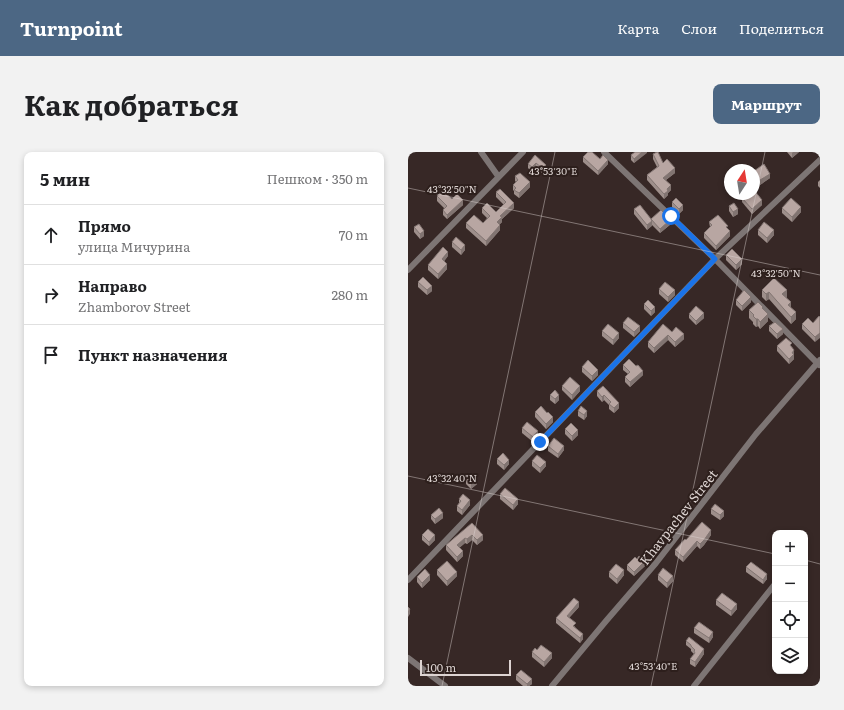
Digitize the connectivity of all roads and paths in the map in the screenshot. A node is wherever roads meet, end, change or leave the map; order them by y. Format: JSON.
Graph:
{"nodes":[{"id":1,"x":481,"y":152,"type":"edge"},
{"id":2,"x":523,"y":152,"type":"edge"},
{"id":3,"x":604,"y":152,"type":"edge"},
{"id":4,"x":820,"y":160,"type":"edge"},
{"id":5,"x":498,"y":176,"type":"junction"},
{"id":6,"x":715,"y":259,"type":"junction"},
{"id":7,"x":408,"y":270,"type":"edge"},
{"id":8,"x":819,"y":363,"type":"edge"},
{"id":9,"x":408,"y":580,"type":"edge"},
{"id":10,"x":772,"y":588,"type":"edge"},
{"id":11,"x":408,"y":658,"type":"edge"},
{"id":12,"x":445,"y":686,"type":"edge"},
{"id":13,"x":552,"y":686,"type":"edge"},
{"id":14,"x":694,"y":686,"type":"edge"}],
"edges":[{"from":1,"to":5,"type":"street"},
{"from":2,"to":5,"type":"street"},
{"from":3,"to":6,"type":"street"},
{"from":4,"to":6,"type":"street"},
{"from":5,"to":7,"type":"street"},
{"from":6,"to":8,"type":"street"},
{"from":6,"to":9,"type":"street"},
{"from":8,"to":13,"type":"street","name":"Khavpachev Street"},
{"from":10,"to":14,"type":"street"},
{"from":11,"to":12,"type":"street"}]}
